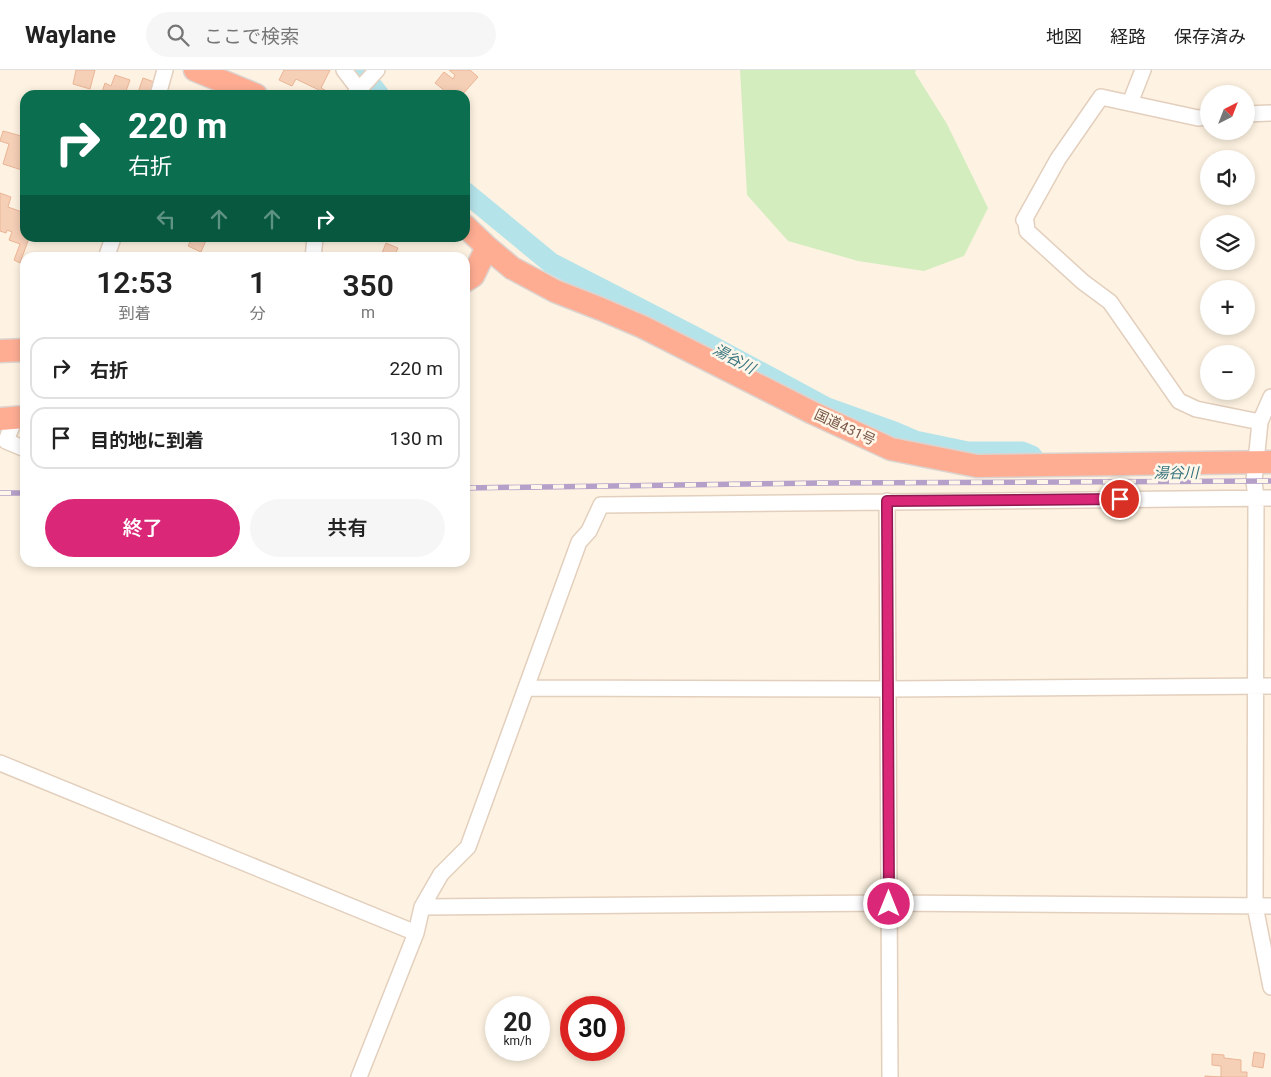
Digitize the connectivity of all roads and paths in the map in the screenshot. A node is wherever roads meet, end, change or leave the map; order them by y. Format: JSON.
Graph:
{"nodes":[{"id":1,"x":165,"y":70,"type":"edge"},
{"id":2,"x":195,"y":70,"type":"edge"},
{"id":3,"x":344,"y":70,"type":"edge"},
{"id":4,"x":377,"y":70,"type":"edge"},
{"id":5,"x":1143,"y":70,"type":"edge"},
{"id":6,"x":159,"y":90,"type":"edge"},
{"id":7,"x":244,"y":90,"type":"edge"},
{"id":8,"x":356,"y":90,"type":"edge"},
{"id":9,"x":360,"y":90,"type":"edge"},
{"id":10,"x":1130,"y":103,"type":"junction"},
{"id":11,"x":1271,"y":113,"type":"edge"},
{"id":12,"x":1255,"y":114,"type":"edge"},
{"id":13,"x":1200,"y":118,"type":"edge"},
{"id":14,"x":470,"y":231,"type":"edge"},
{"id":15,"x":488,"y":248,"type":"junction"},
{"id":16,"x":470,"y":261,"type":"edge"},
{"id":17,"x":470,"y":278,"type":"edge"},
{"id":18,"x":20,"y":350,"type":"edge"},
{"id":19,"x":0,"y":351,"type":"edge"},
{"id":20,"x":1271,"y":398,"type":"edge"},
{"id":21,"x":13,"y":418,"type":"edge"},
{"id":22,"x":1260,"y":422,"type":"junction"},
{"id":23,"x":20,"y":447,"type":"edge"},
{"id":24,"x":1264,"y":462,"type":"edge"},
{"id":25,"x":1263,"y":498,"type":"edge"},
{"id":26,"x":887,"y":501,"type":"junction"},
{"id":27,"x":1255,"y":686,"type":"junction"},
{"id":28,"x":1271,"y":686,"type":"edge"},
{"id":29,"x":527,"y":688,"type":"junction"},
{"id":30,"x":888,"y":689,"type":"junction"},
{"id":31,"x":0,"y":763,"type":"edge"},
{"id":32,"x":889,"y":904,"type":"junction"},
{"id":33,"x":1255,"y":906,"type":"junction"},
{"id":34,"x":1271,"y":906,"type":"edge"},
{"id":35,"x":422,"y":908,"type":"junction"},
{"id":36,"x":416,"y":933,"type":"junction"},
{"id":37,"x":1271,"y":987,"type":"edge"},
{"id":38,"x":359,"y":1077,"type":"edge"},
{"id":39,"x":890,"y":1077,"type":"edge"}],
"edges":[{"from":1,"to":6,"type":"street"},
{"from":2,"to":7,"type":"highway"},
{"from":3,"to":8,"type":"street"},
{"from":4,"to":9,"type":"street"},
{"from":5,"to":10,"type":"street"},
{"from":10,"to":13,"type":"street"},
{"from":10,"to":22,"type":"street"},
{"from":11,"to":12,"type":"street"},
{"from":14,"to":15,"type":"highway","name":"国道431号"},
{"from":15,"to":16,"type":"highway"},
{"from":15,"to":17,"type":"highway"},
{"from":15,"to":24,"type":"highway","name":"国道431号"},
{"from":18,"to":19,"type":"highway"},
{"from":20,"to":22,"type":"street"},
{"from":21,"to":23,"type":"street"},
{"from":22,"to":24,"type":"street"},
{"from":24,"to":25,"type":"street"},
{"from":25,"to":26,"type":"street"},
{"from":25,"to":27,"type":"street"},
{"from":26,"to":29,"type":"street"},
{"from":26,"to":30,"type":"street"},
{"from":27,"to":28,"type":"street"},
{"from":27,"to":30,"type":"street"},
{"from":27,"to":33,"type":"street"},
{"from":29,"to":30,"type":"street"},
{"from":29,"to":35,"type":"street"},
{"from":30,"to":32,"type":"street"},
{"from":31,"to":36,"type":"street"},
{"from":32,"to":33,"type":"street"},
{"from":32,"to":35,"type":"street"},
{"from":32,"to":39,"type":"street"},
{"from":33,"to":34,"type":"street"},
{"from":33,"to":37,"type":"street"},
{"from":35,"to":36,"type":"street"},
{"from":36,"to":38,"type":"street"}]}
